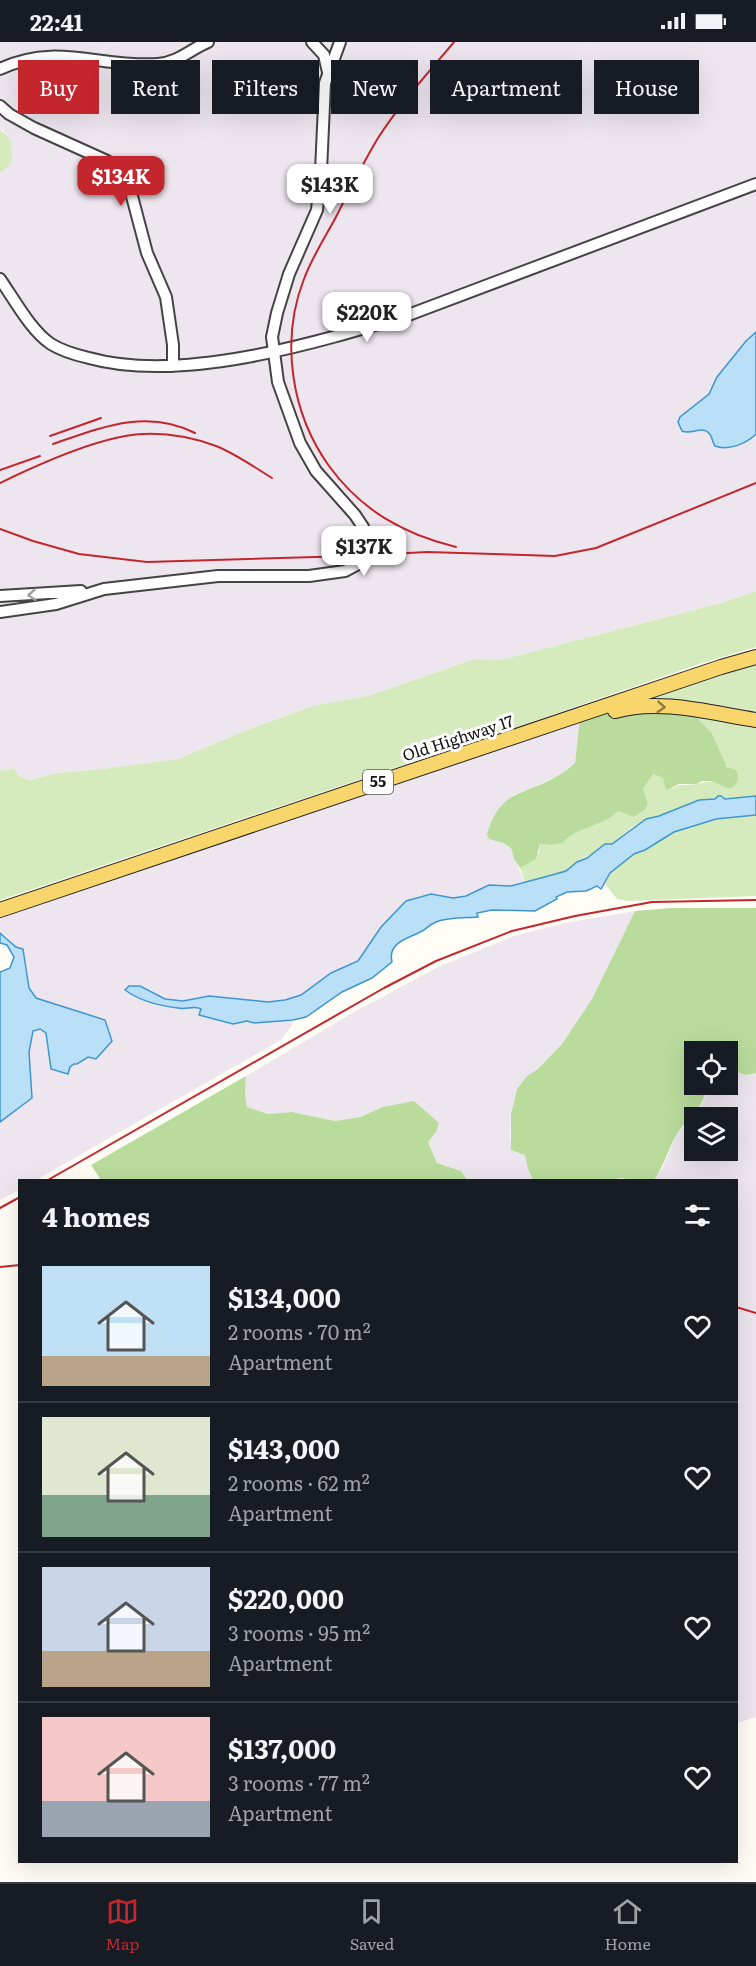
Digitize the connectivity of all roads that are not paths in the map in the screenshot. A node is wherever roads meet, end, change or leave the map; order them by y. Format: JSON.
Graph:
{"nodes":[{"id":1,"x":208,"y":42,"type":"edge"},
{"id":2,"x":312,"y":42,"type":"edge"},
{"id":3,"x":340,"y":42,"type":"edge"},
{"id":4,"x":0,"y":69,"type":"edge"},
{"id":5,"x":328,"y":72,"type":"junction"},
{"id":6,"x":0,"y":106,"type":"edge"},
{"id":7,"x":756,"y":184,"type":"edge"},
{"id":8,"x":0,"y":279,"type":"edge"},
{"id":9,"x":274,"y":351,"type":"junction"},
{"id":10,"x":172,"y":366,"type":"junction"},
{"id":11,"x":105,"y":589,"type":"junction"},
{"id":12,"x":0,"y":596,"type":"edge"},
{"id":13,"x":0,"y":612,"type":"edge"},
{"id":14,"x":756,"y":647,"type":"edge"},
{"id":15,"x":756,"y":657,"type":"edge"},
{"id":16,"x":583,"y":714,"type":"junction"},
{"id":17,"x":756,"y":720,"type":"edge"},
{"id":18,"x":0,"y":900,"type":"edge"},
{"id":19,"x":0,"y":910,"type":"edge"}],
"edges":[{"from":1,"to":4,"type":"street"},
{"from":2,"to":5,"type":"street"},
{"from":3,"to":5,"type":"street"},
{"from":5,"to":9,"type":"street"},
{"from":6,"to":10,"type":"street"},
{"from":7,"to":9,"type":"street"},
{"from":8,"to":10,"type":"street"},
{"from":9,"to":10,"type":"street"},
{"from":9,"to":11,"type":"street"},
{"from":11,"to":12,"type":"street","one_way":true},
{"from":11,"to":13,"type":"street"},
{"from":14,"to":18,"type":"main road","name":"Old Highway 17","number":"55"},
{"from":15,"to":16,"type":"main road","name":"Old Highway 17","number":"55"},
{"from":16,"to":17,"type":"main road","one_way":true},
{"from":16,"to":19,"type":"main road","name":"Old Highway 17","number":"55"}]}
